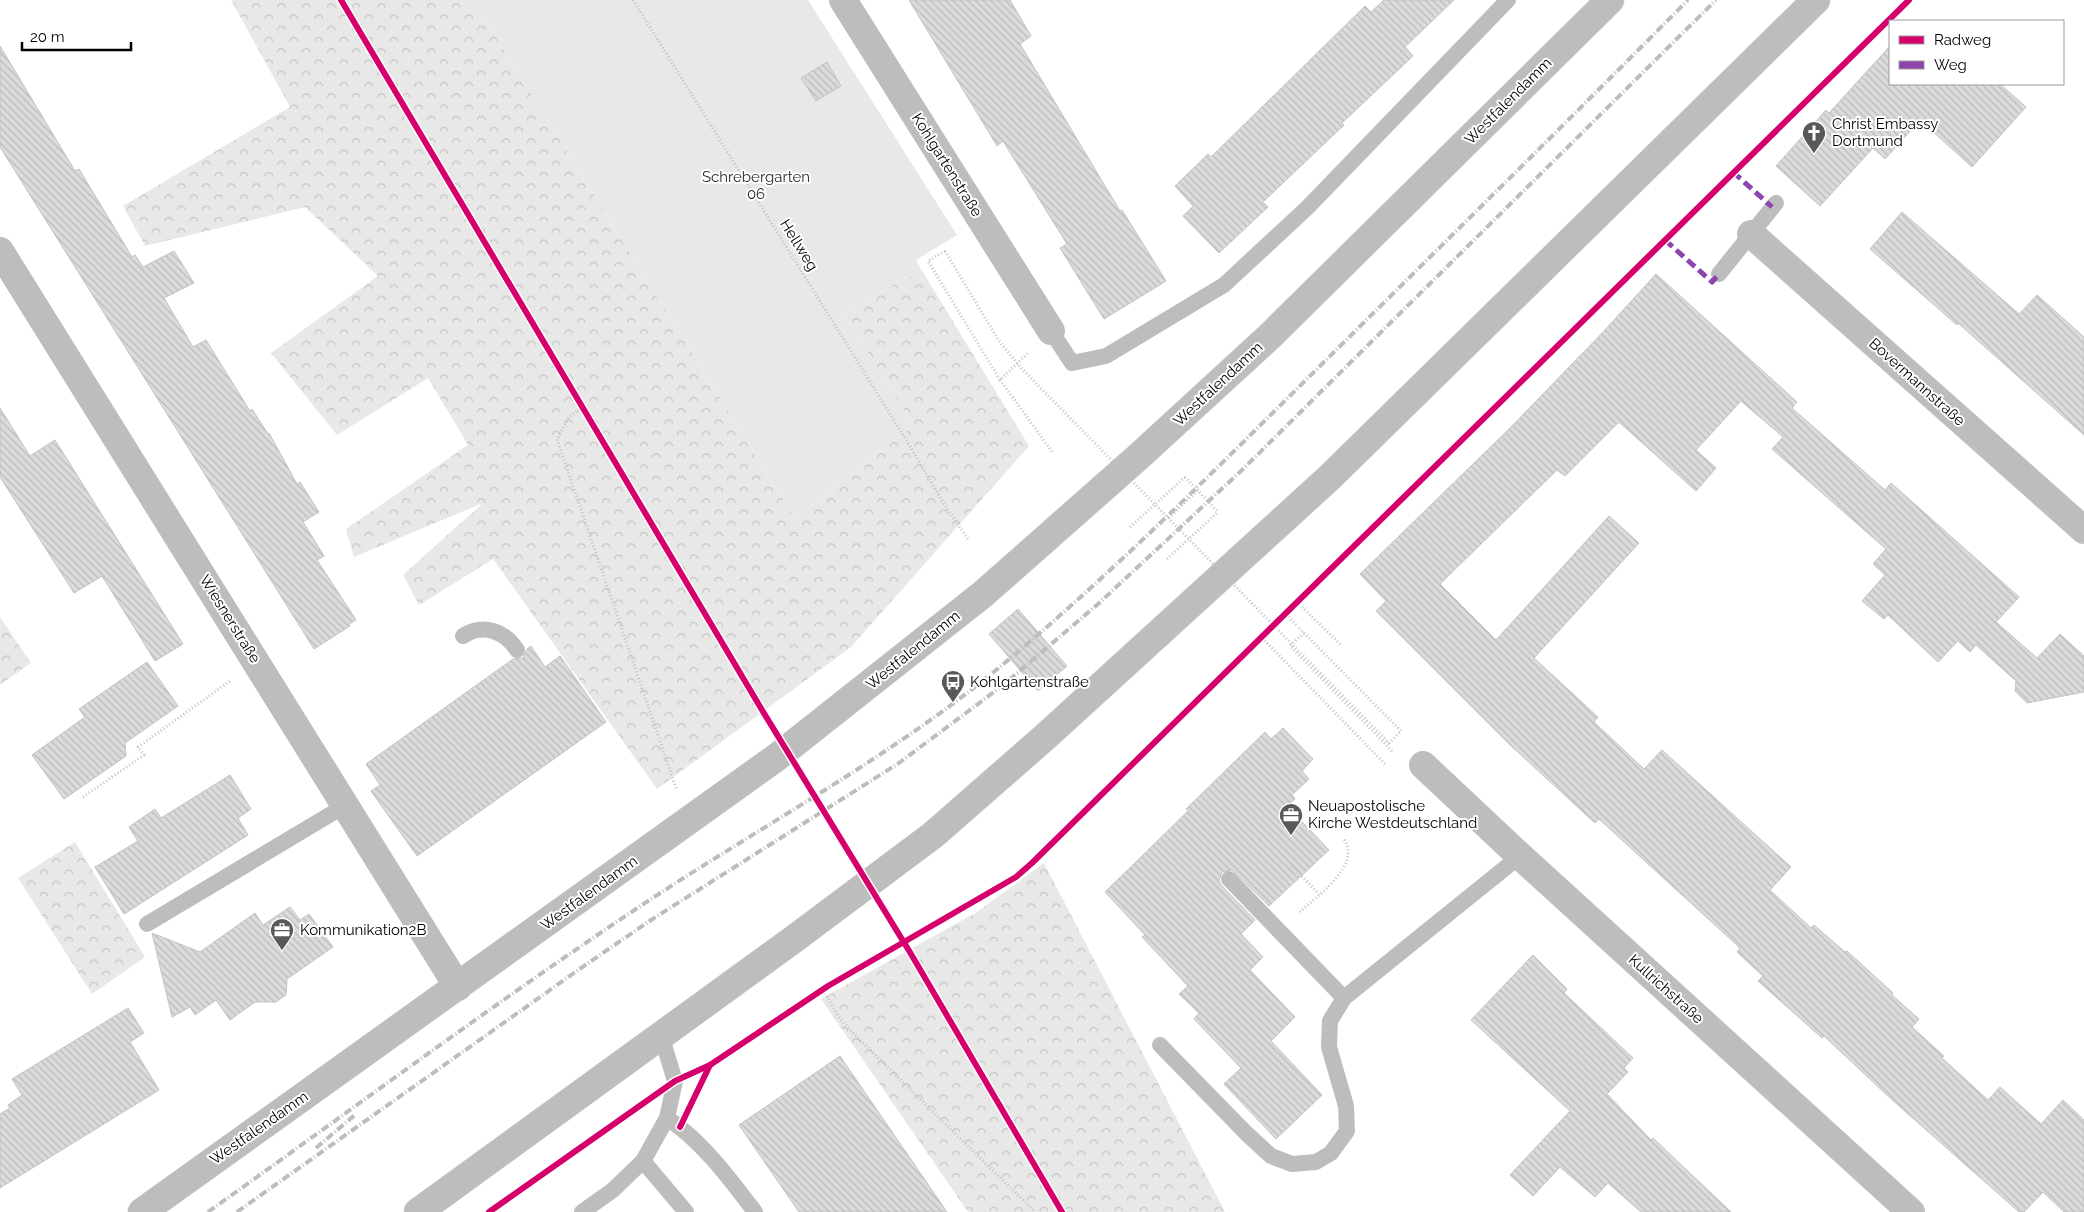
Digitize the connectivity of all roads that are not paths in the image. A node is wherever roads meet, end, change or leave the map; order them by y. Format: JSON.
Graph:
{"nodes":[{"id":1,"x":843,"y":0,"type":"edge"},
{"id":2,"x":1508,"y":0,"type":"edge"},
{"id":3,"x":1610,"y":0,"type":"edge"},
{"id":4,"x":1816,"y":0,"type":"edge"},
{"id":5,"x":1776,"y":204,"type":"dead end"},
{"id":6,"x":1751,"y":234,"type":"junction"},
{"id":7,"x":0,"y":251,"type":"edge"},
{"id":8,"x":1719,"y":274,"type":"dead end"},
{"id":9,"x":1051,"y":331,"type":"joint"},
{"id":10,"x":2084,"y":530,"type":"edge"},
{"id":11,"x":463,"y":636,"type":"dead end"},
{"id":12,"x":517,"y":650,"type":"dead end"},
{"id":13,"x":1423,"y":765,"type":"dead end"},
{"id":14,"x":346,"y":804,"type":"junction"},
{"id":15,"x":1520,"y":856,"type":"junction"},
{"id":16,"x":1229,"y":879,"type":"dead end"},
{"id":17,"x":147,"y":924,"type":"dead end"},
{"id":18,"x":458,"y":987,"type":"junction"},
{"id":19,"x":1344,"y":998,"type":"junction"},
{"id":20,"x":661,"y":1035,"type":"junction"},
{"id":21,"x":1160,"y":1046,"type":"dead end"},
{"id":22,"x":667,"y":1118,"type":"junction"},
{"id":23,"x":643,"y":1161,"type":"junction"},
{"id":24,"x":142,"y":1212,"type":"edge"},
{"id":25,"x":418,"y":1212,"type":"edge"},
{"id":26,"x":582,"y":1212,"type":"edge"},
{"id":27,"x":686,"y":1212,"type":"edge"},
{"id":28,"x":756,"y":1212,"type":"edge"},
{"id":29,"x":1911,"y":1212,"type":"edge"}],
"edges":[{"from":1,"to":9,"type":"main road","name":"Kohlgartenstraße"},
{"from":2,"to":9,"type":"lane"},
{"from":3,"to":18,"type":"main road","name":"Westfalendamm"},
{"from":4,"to":20,"type":"main road"},
{"from":5,"to":6,"type":"lane"},
{"from":6,"to":8,"type":"lane"},
{"from":6,"to":10,"type":"main road","name":"Bovermannstraße"},
{"from":7,"to":14,"type":"main road","name":"Wiesnerstraße"},
{"from":11,"to":12,"type":"lane"},
{"from":13,"to":15,"type":"main road","name":"Kullrichstraße"},
{"from":14,"to":17,"type":"lane"},
{"from":14,"to":18,"type":"main road","name":"Wiesnerstraße"},
{"from":15,"to":19,"type":"lane"},
{"from":15,"to":29,"type":"main road","name":"Kullrichstraße"},
{"from":16,"to":19,"type":"lane"},
{"from":18,"to":24,"type":"main road","name":"Westfalendamm"},
{"from":19,"to":21,"type":"lane"},
{"from":20,"to":22,"type":"lane"},
{"from":20,"to":25,"type":"main road"},
{"from":22,"to":23,"type":"lane"},
{"from":22,"to":28,"type":"lane"},
{"from":23,"to":26,"type":"lane"},
{"from":23,"to":27,"type":"lane"}]}
